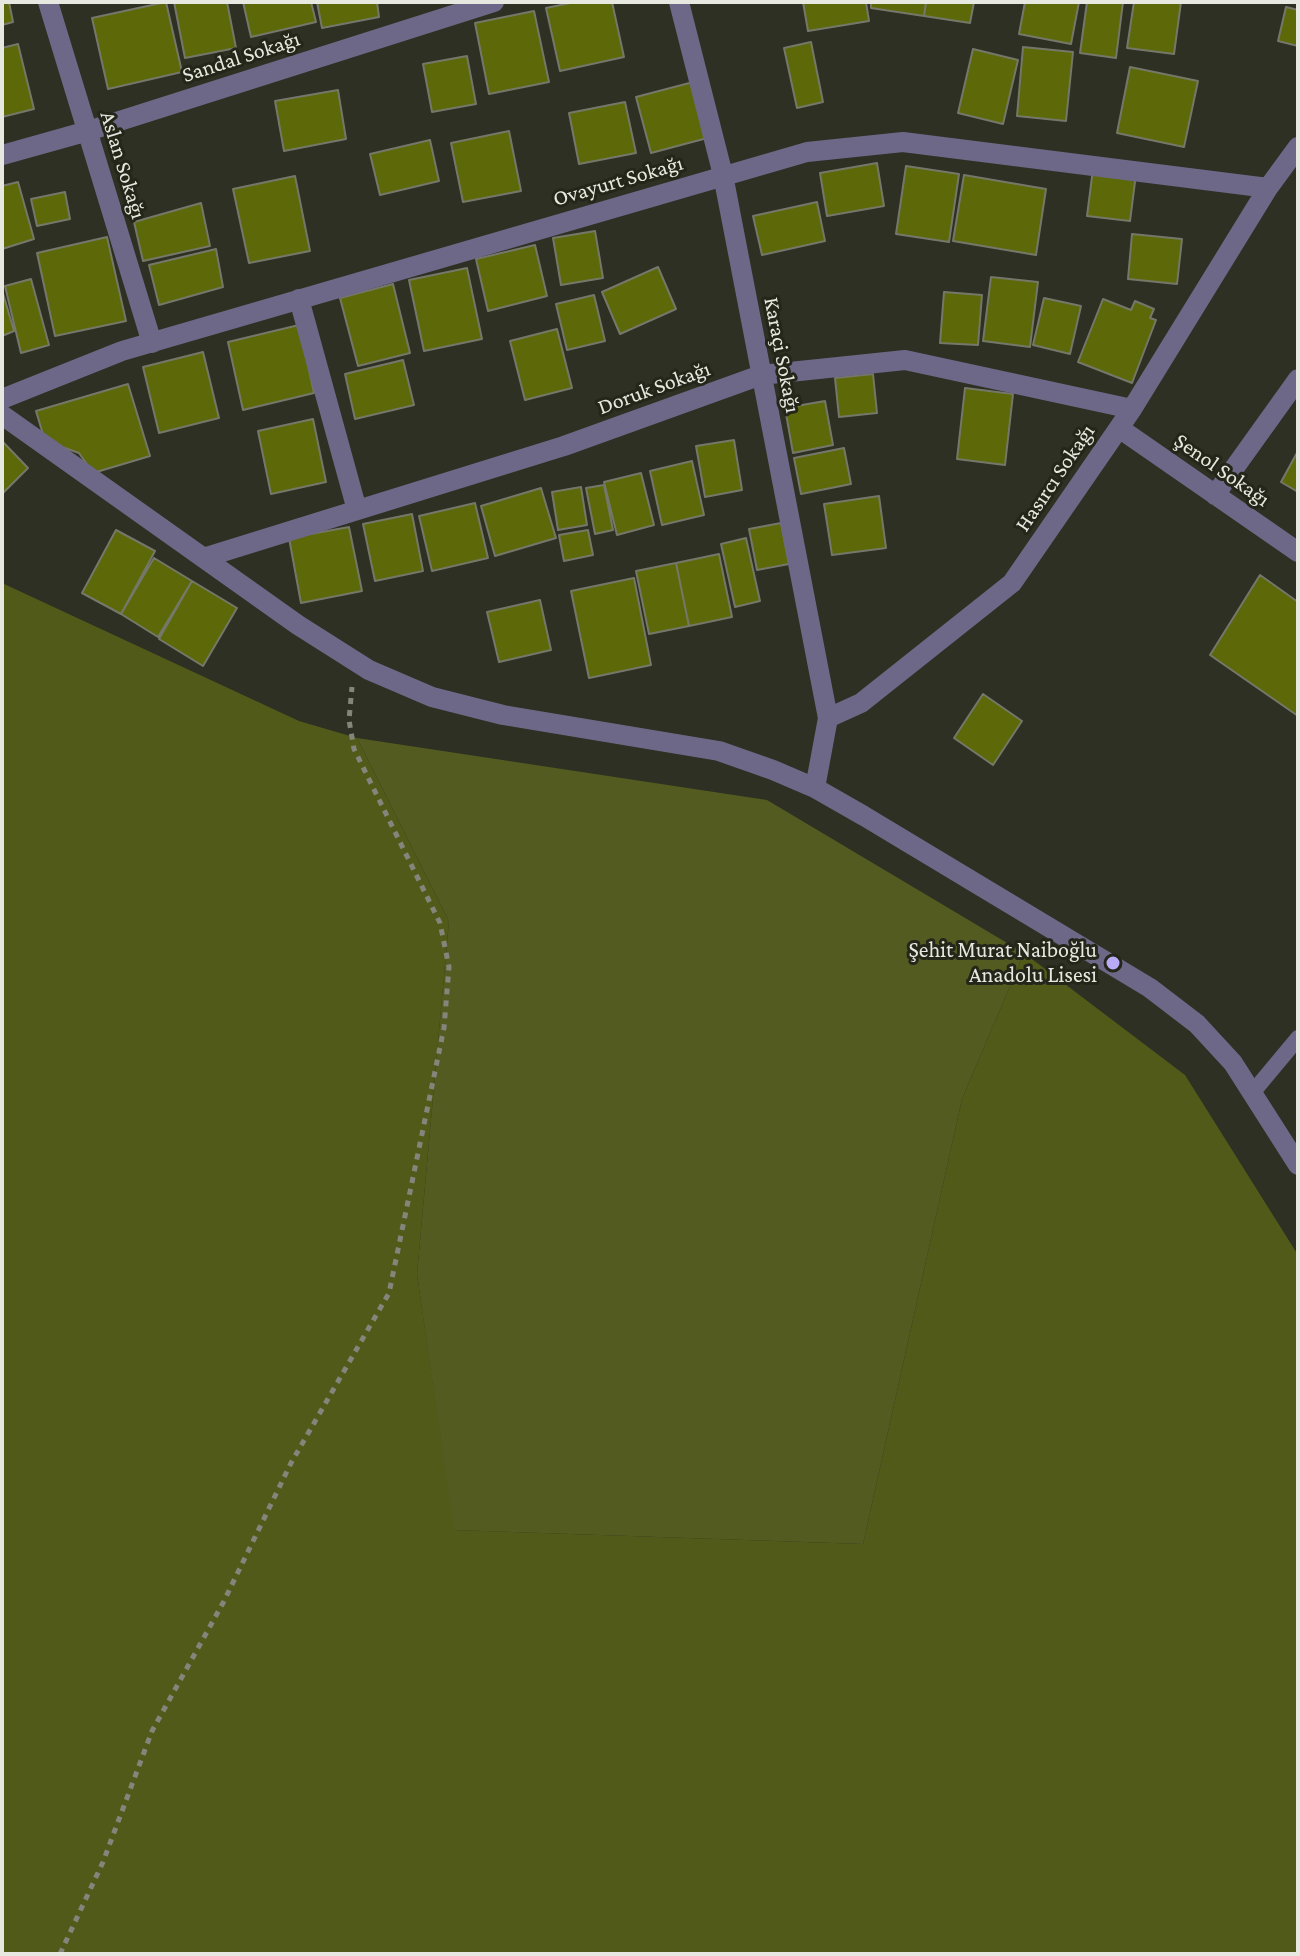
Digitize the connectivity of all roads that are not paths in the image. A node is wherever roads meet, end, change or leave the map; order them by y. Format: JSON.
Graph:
{"nodes":[{"id":1,"x":48,"y":2,"type":"edge"},
{"id":2,"x":494,"y":2,"type":"edge"},
{"id":3,"x":679,"y":2,"type":"edge"},
{"id":4,"x":88,"y":131,"type":"junction"},
{"id":5,"x":1298,"y":147,"type":"edge"},
{"id":6,"x":2,"y":155,"type":"edge"},
{"id":7,"x":723,"y":175,"type":"junction"},
{"id":8,"x":1268,"y":188,"type":"junction"},
{"id":9,"x":299,"y":299,"type":"junction"},
{"id":10,"x":152,"y":343,"type":"junction"},
{"id":11,"x":761,"y":375,"type":"junction"},
{"id":12,"x":1298,"y":379,"type":"edge"},
{"id":13,"x":2,"y":399,"type":"edge"},
{"id":14,"x":1132,"y":409,"type":"junction"},
{"id":15,"x":2,"y":415,"type":"edge"},
{"id":16,"x":1119,"y":428,"type":"junction"},
{"id":17,"x":1215,"y":495,"type":"junction"},
{"id":18,"x":357,"y":510,"type":"junction"},
{"id":19,"x":1298,"y":552,"type":"edge"},
{"id":20,"x":203,"y":558,"type":"junction"},
{"id":21,"x":828,"y":718,"type":"junction"},
{"id":22,"x":815,"y":788,"type":"junction"},
{"id":23,"x":1298,"y":1038,"type":"edge"},
{"id":24,"x":1253,"y":1092,"type":"junction"},
{"id":25,"x":1298,"y":1165,"type":"edge"}],
"edges":[{"from":1,"to":4,"type":"street","name":"Aslan Sokağı"},
{"from":2,"to":4,"type":"street","name":"Sandal Sokağı"},
{"from":3,"to":7,"type":"street","name":"Karaçi Sokağı"},
{"from":4,"to":6,"type":"street","name":"Sandal Sokağı"},
{"from":4,"to":10,"type":"street","name":"Aslan Sokağı"},
{"from":5,"to":8,"type":"street","name":"Hasırcı Sokağı"},
{"from":7,"to":8,"type":"street","name":"Ovayurt Sokağı"},
{"from":7,"to":9,"type":"street","name":"Ovayurt Sokağı"},
{"from":7,"to":11,"type":"street","name":"Karaçi Sokağı"},
{"from":8,"to":14,"type":"street","name":"Hasırcı Sokağı"},
{"from":9,"to":10,"type":"street","name":"Ovayurt Sokağı"},
{"from":9,"to":18,"type":"street"},
{"from":10,"to":13,"type":"street","name":"Ovayurt Sokağı"},
{"from":11,"to":14,"type":"street","name":"Doruk Sokağı"},
{"from":11,"to":18,"type":"street","name":"Doruk Sokağı"},
{"from":11,"to":21,"type":"street","name":"Karaçi Sokağı"},
{"from":12,"to":17,"type":"street"},
{"from":14,"to":16,"type":"street","name":"Hasırcı Sokağı"},
{"from":15,"to":20,"type":"street"},
{"from":16,"to":17,"type":"street","name":"Şenol Sokağı"},
{"from":16,"to":21,"type":"street","name":"Hasırcı Sokağı"},
{"from":17,"to":19,"type":"street","name":"Şenol Sokağı"},
{"from":18,"to":20,"type":"street","name":"Doruk Sokağı"},
{"from":20,"to":22,"type":"street"},
{"from":21,"to":22,"type":"street"},
{"from":22,"to":24,"type":"street"},
{"from":23,"to":24,"type":"lane"},
{"from":24,"to":25,"type":"street"}]}
